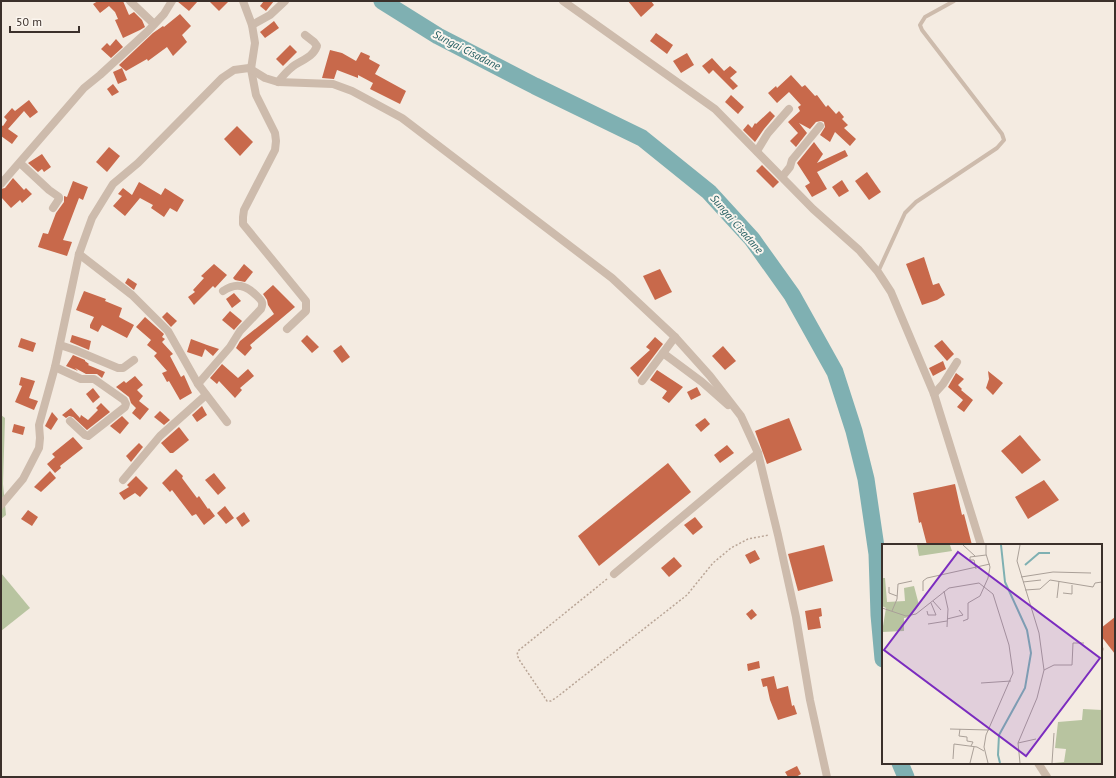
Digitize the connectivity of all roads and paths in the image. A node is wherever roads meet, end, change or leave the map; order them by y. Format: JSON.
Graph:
{"nodes":[{"id":1,"x":130,"y":1,"type":"edge"},
{"id":2,"x":172,"y":1,"type":"edge"},
{"id":3,"x":243,"y":1,"type":"edge"},
{"id":4,"x":285,"y":1,"type":"edge"},
{"id":5,"x":563,"y":1,"type":"edge"},
{"id":6,"x":954,"y":1,"type":"edge"},
{"id":7,"x":154,"y":24,"type":"junction"},
{"id":8,"x":252,"y":25,"type":"junction"},
{"id":9,"x":305,"y":35,"type":"dead end"},
{"id":10,"x":251,"y":69,"type":"junction"},
{"id":11,"x":278,"y":82,"type":"junction"},
{"id":12,"x":789,"y":109,"type":"dead end"},
{"id":13,"x":820,"y":126,"type":"dead end"},
{"id":14,"x":757,"y":151,"type":"junction"},
{"id":15,"x":20,"y":163,"type":"junction"},
{"id":16,"x":782,"y":177,"type":"junction"},
{"id":17,"x":1,"y":184,"type":"edge"},
{"id":18,"x":53,"y":208,"type":"dead end"},
{"id":19,"x":79,"y":254,"type":"junction"},
{"id":20,"x":878,"y":272,"type":"junction"},
{"id":21,"x":223,"y":291,"type":"dead end"},
{"id":22,"x":286,"y":329,"type":"dead end"},
{"id":23,"x":675,"y":337,"type":"junction"},
{"id":24,"x":60,"y":345,"type":"junction"},
{"id":25,"x":663,"y":353,"type":"junction"},
{"id":26,"x":134,"y":360,"type":"dead end"},
{"id":27,"x":956,"y":362,"type":"dead end"},
{"id":28,"x":55,"y":367,"type":"junction"},
{"id":29,"x":642,"y":381,"type":"dead end"},
{"id":30,"x":198,"y":384,"type":"junction"},
{"id":31,"x":934,"y":394,"type":"junction"},
{"id":32,"x":206,"y":395,"type":"junction"},
{"id":33,"x":741,"y":416,"type":"junction"},
{"id":34,"x":70,"y":421,"type":"dead end"},
{"id":35,"x":227,"y":422,"type":"dead end"},
{"id":36,"x":758,"y":453,"type":"junction"},
{"id":37,"x":123,"y":480,"type":"dead end"},
{"id":38,"x":1,"y":505,"type":"edge"},
{"id":39,"x":778,"y":535,"type":"junction"},
{"id":40,"x":981,"y":544,"type":"edge"},
{"id":41,"x":614,"y":574,"type":"joint"},
{"id":42,"x":1039,"y":764,"type":"edge"},
{"id":43,"x":826,"y":777,"type":"edge"},
{"id":44,"x":1047,"y":777,"type":"edge"}],
"edges":[{"from":1,"to":7,"type":"street"},
{"from":2,"to":7,"type":"street"},
{"from":3,"to":8,"type":"street"},
{"from":4,"to":8,"type":"street"},
{"from":5,"to":14,"type":"street"},
{"from":6,"to":20,"type":"lane"},
{"from":7,"to":15,"type":"street"},
{"from":8,"to":10,"type":"street"},
{"from":9,"to":11,"type":"street"},
{"from":10,"to":11,"type":"street"},
{"from":10,"to":19,"type":"street"},
{"from":10,"to":22,"type":"street"},
{"from":11,"to":23,"type":"street"},
{"from":12,"to":14,"type":"street"},
{"from":13,"to":16,"type":"street"},
{"from":14,"to":16,"type":"street"},
{"from":15,"to":17,"type":"street"},
{"from":15,"to":18,"type":"street"},
{"from":16,"to":20,"type":"street"},
{"from":19,"to":24,"type":"street"},
{"from":19,"to":30,"type":"street"},
{"from":20,"to":31,"type":"street"},
{"from":21,"to":30,"type":"street"},
{"from":23,"to":25,"type":"street"},
{"from":23,"to":33,"type":"street"},
{"from":24,"to":26,"type":"street"},
{"from":24,"to":28,"type":"street"},
{"from":25,"to":29,"type":"street"},
{"from":25,"to":33,"type":"street"},
{"from":27,"to":31,"type":"street"},
{"from":28,"to":34,"type":"street"},
{"from":28,"to":38,"type":"street"},
{"from":30,"to":32,"type":"street"},
{"from":31,"to":40,"type":"street"},
{"from":32,"to":35,"type":"street"},
{"from":32,"to":37,"type":"street"},
{"from":33,"to":36,"type":"street"},
{"from":36,"to":39,"type":"street"},
{"from":36,"to":41,"type":"street"},
{"from":39,"to":41,"type":"path"},
{"from":39,"to":43,"type":"street"},
{"from":42,"to":44,"type":"street"}]}
